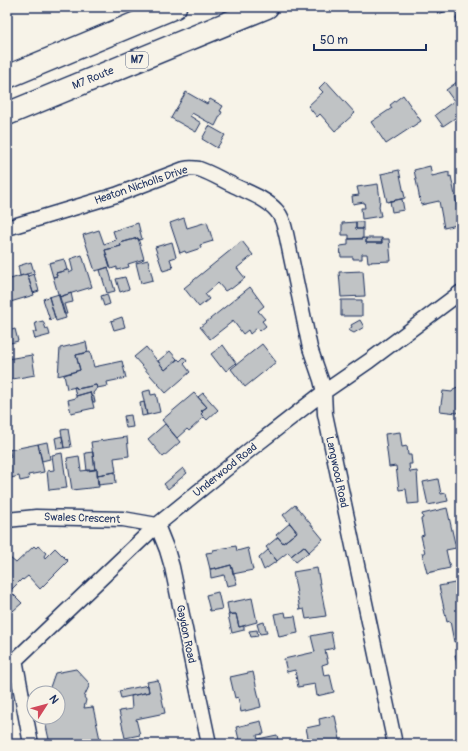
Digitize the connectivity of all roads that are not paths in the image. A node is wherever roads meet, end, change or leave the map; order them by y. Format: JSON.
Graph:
{"nodes":[{"id":1,"x":175,"y":7,"type":"edge"},
{"id":2,"x":267,"y":7,"type":"edge"},
{"id":3,"x":7,"y":77,"type":"edge"},
{"id":4,"x":7,"y":114,"type":"edge"},
{"id":5,"x":270,"y":204,"type":"joint"},
{"id":6,"x":7,"y":228,"type":"edge"},
{"id":7,"x":461,"y":292,"type":"edge"},
{"id":8,"x":324,"y":392,"type":"junction"},
{"id":9,"x":7,"y":520,"type":"edge"},
{"id":10,"x":157,"y":525,"type":"junction"},
{"id":11,"x":11,"y":664,"type":"edge"},
{"id":12,"x":31,"y":744,"type":"edge"},
{"id":13,"x":209,"y":744,"type":"edge"},
{"id":14,"x":395,"y":744,"type":"edge"}],
"edges":[{"from":1,"to":3,"type":"highway"},
{"from":2,"to":4,"type":"highway","name":"M7 Route","number":"M7"},
{"from":5,"to":6,"type":"street","name":"Heaton Nicholls Drive"},
{"from":5,"to":8,"type":"street","name":"Langwood Road"},
{"from":7,"to":8,"type":"street","name":"Underwood Road"},
{"from":8,"to":10,"type":"street","name":"Underwood Road"},
{"from":8,"to":14,"type":"street","name":"Langwood Road"},
{"from":9,"to":10,"type":"street","name":"Swales Crescent"},
{"from":10,"to":11,"type":"street","name":"Underwood Road"},
{"from":10,"to":13,"type":"street","name":"Gaydon Road"},
{"from":11,"to":12,"type":"street"}]}
